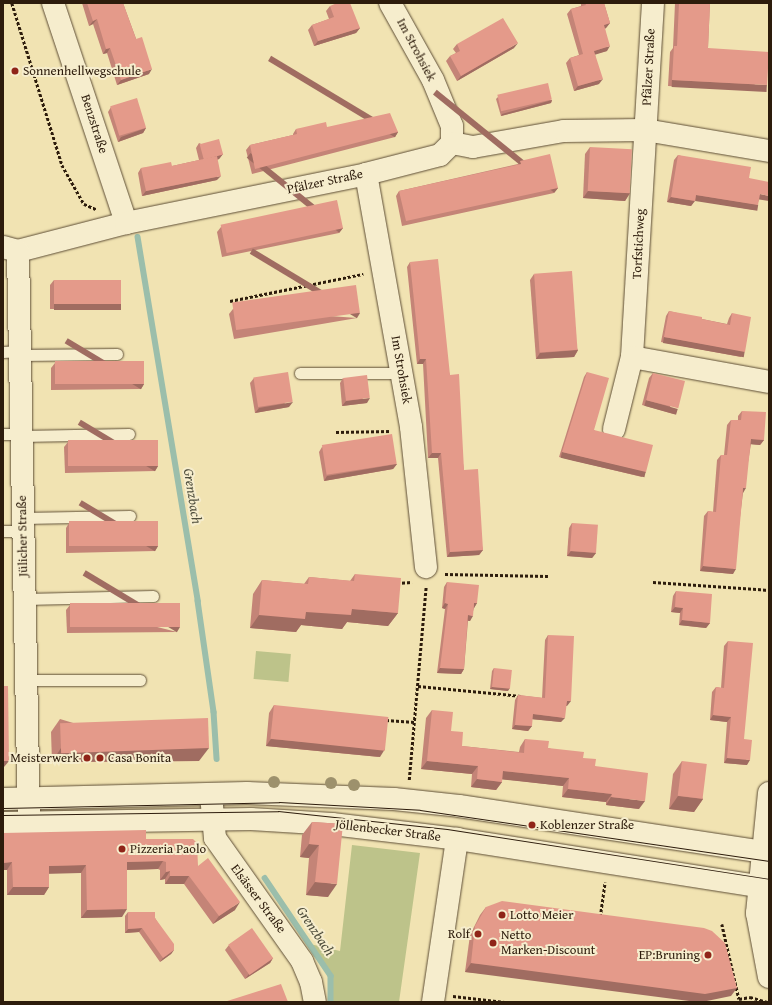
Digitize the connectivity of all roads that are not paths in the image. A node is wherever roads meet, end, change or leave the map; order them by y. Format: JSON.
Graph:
{"nodes":[{"id":1,"x":53,"y":3,"type":"edge"},
{"id":2,"x":390,"y":3,"type":"edge"},
{"id":3,"x":653,"y":3,"type":"edge"},
{"id":4,"x":645,"y":130,"type":"junction"},
{"id":5,"x":452,"y":143,"type":"junction"},
{"id":6,"x":769,"y":151,"type":"edge"},
{"id":7,"x":366,"y":174,"type":"junction"},
{"id":8,"x":126,"y":223,"type":"junction"},
{"id":9,"x":10,"y":249,"type":"edge"},
{"id":10,"x":14,"y":353,"type":"edge"},
{"id":11,"x":117,"y":354,"type":"dead end"},
{"id":12,"x":632,"y":357,"type":"junction"},
{"id":13,"x":300,"y":373,"type":"dead end"},
{"id":14,"x":402,"y":374,"type":"junction"},
{"id":15,"x":769,"y":382,"type":"edge"},
{"id":16,"x":614,"y":429,"type":"dead end"},
{"id":17,"x":15,"y":434,"type":"edge"},
{"id":18,"x":129,"y":434,"type":"dead end"},
{"id":19,"x":130,"y":516,"type":"dead end"},
{"id":20,"x":16,"y":527,"type":"edge"},
{"id":21,"x":426,"y":570,"type":"road end"},
{"id":22,"x":153,"y":596,"type":"dead end"},
{"id":23,"x":25,"y":599,"type":"junction"},
{"id":24,"x":26,"y":680,"type":"junction"},
{"id":25,"x":140,"y":680,"type":"dead end"},
{"id":26,"x":769,"y":793,"type":"edge"},
{"id":27,"x":211,"y":795,"type":"junction"},
{"id":28,"x":3,"y":799,"type":"edge"},
{"id":29,"x":29,"y":799,"type":"junction"},
{"id":30,"x":212,"y":819,"type":"junction"},
{"id":31,"x":29,"y":822,"type":"junction"},
{"id":32,"x":3,"y":823,"type":"edge"},
{"id":33,"x":457,"y":839,"type":"junction"},
{"id":34,"x":766,"y":852,"type":"edge"},
{"id":35,"x":764,"y":887,"type":"edge"},
{"id":36,"x":769,"y":977,"type":"edge"},
{"id":37,"x":434,"y":998,"type":"edge"},
{"id":38,"x":315,"y":1002,"type":"edge"}],
"edges":[{"from":1,"to":8,"type":"street","name":"Benzstraße"},
{"from":2,"to":5,"type":"street","name":"Im Strohsiek"},
{"from":3,"to":4,"type":"street","name":"Pfälzer Straße"},
{"from":4,"to":5,"type":"street"},
{"from":4,"to":6,"type":"street"},
{"from":4,"to":12,"type":"street","name":"Torfstichweg"},
{"from":5,"to":7,"type":"street","name":"Pfälzer Straße"},
{"from":7,"to":8,"type":"street","name":"Pfälzer Straße"},
{"from":7,"to":14,"type":"street","name":"Im Strohsiek"},
{"from":8,"to":9,"type":"street","name":"Pfälzer Straße"},
{"from":9,"to":10,"type":"street","name":"Jülicher Straße"},
{"from":10,"to":11,"type":"lane"},
{"from":10,"to":17,"type":"street","name":"Jülicher Straße"},
{"from":12,"to":15,"type":"street"},
{"from":12,"to":16,"type":"street","name":"Torfstichweg"},
{"from":13,"to":14,"type":"lane"},
{"from":14,"to":21,"type":"street","name":"Im Strohsiek"},
{"from":17,"to":18,"type":"lane"},
{"from":17,"to":20,"type":"street","name":"Jülicher Straße"},
{"from":19,"to":20,"type":"lane"},
{"from":20,"to":23,"type":"street","name":"Jülicher Straße"},
{"from":22,"to":23,"type":"lane"},
{"from":23,"to":24,"type":"street","name":"Jülicher Straße"},
{"from":24,"to":25,"type":"lane"},
{"from":24,"to":29,"type":"street","name":"Jülicher Straße"},
{"from":26,"to":34,"type":"street"},
{"from":27,"to":29,"type":"street"},
{"from":27,"to":30,"type":"street","name":"Elsässer Straße"},
{"from":27,"to":34,"type":"street"},
{"from":28,"to":29,"type":"street"},
{"from":29,"to":31,"type":"street","name":"Jülicher Straße"},
{"from":30,"to":31,"type":"street","name":"Jöllenbecker Straße"},
{"from":30,"to":33,"type":"street","name":"Jöllenbecker Straße"},
{"from":30,"to":38,"type":"street","name":"Elsässer Straße"},
{"from":31,"to":32,"type":"street","name":"Jöllenbecker Straße"},
{"from":33,"to":35,"type":"street","name":"Jöllenbecker Straße"},
{"from":33,"to":37,"type":"street"},
{"from":34,"to":35,"type":"street"},
{"from":35,"to":36,"type":"street"}]}
